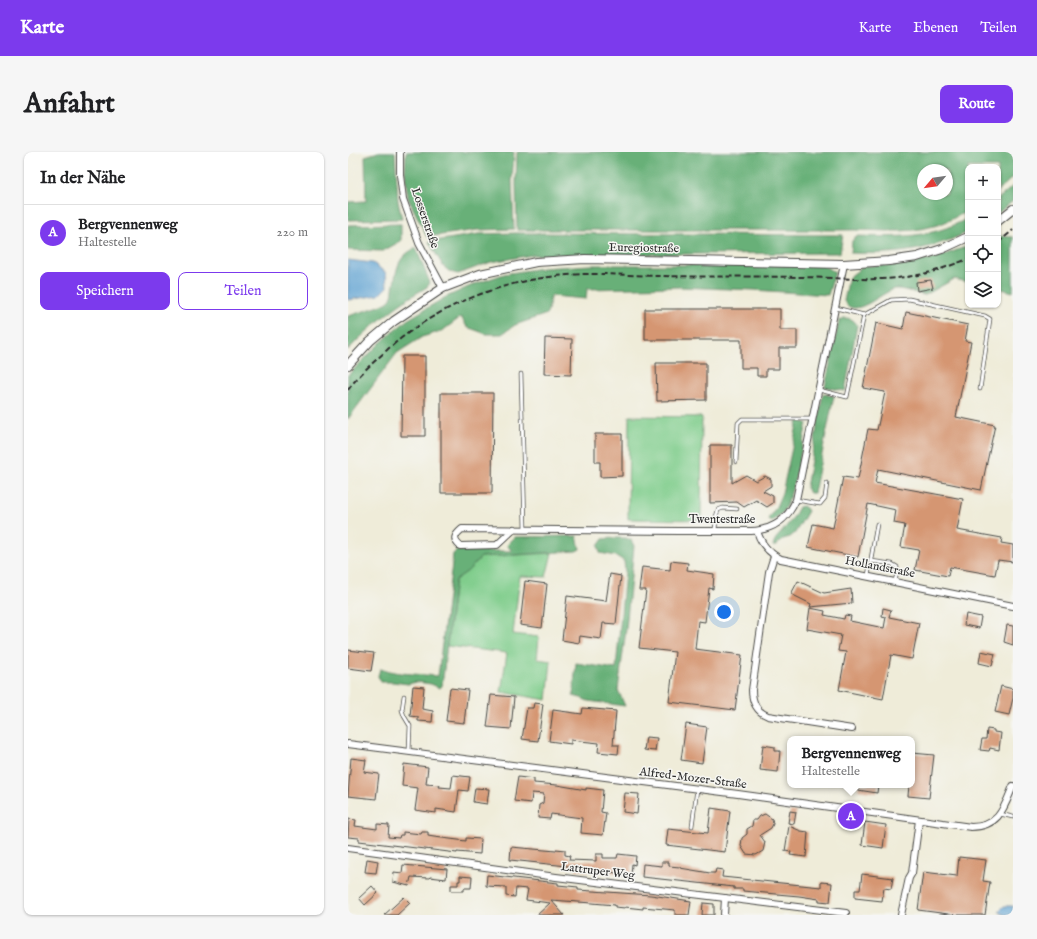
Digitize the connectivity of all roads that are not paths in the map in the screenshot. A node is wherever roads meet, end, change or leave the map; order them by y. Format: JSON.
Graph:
{"nodes":[{"id":1,"x":400,"y":152,"type":"edge"},
{"id":2,"x":1013,"y":209,"type":"edge"},
{"id":3,"x":1001,"y":218,"type":"edge"},
{"id":4,"x":965,"y":238,"type":"edge"},
{"id":5,"x":844,"y":264,"type":"junction"},
{"id":6,"x":443,"y":288,"type":"junction"},
{"id":7,"x":836,"y":308,"type":"junction"},
{"id":8,"x":864,"y":315,"type":"junction"},
{"id":9,"x":348,"y":365,"type":"edge"},
{"id":10,"x":521,"y":374,"type":"dead end"},
{"id":11,"x":980,"y":389,"type":"dead end"},
{"id":12,"x":819,"y":390,"type":"junction"},
{"id":13,"x":813,"y":419,"type":"junction"},
{"id":14,"x":736,"y":462,"type":"dead end"},
{"id":15,"x":827,"y":482,"type":"dead end"},
{"id":16,"x":796,"y":500,"type":"junction"},
{"id":17,"x":737,"y":509,"type":"dead end"},
{"id":18,"x":877,"y":524,"type":"dead end"},
{"id":19,"x":514,"y":529,"type":"junction"},
{"id":20,"x":525,"y":529,"type":"junction"},
{"id":21,"x":715,"y":531,"type":"junction"},
{"id":22,"x":757,"y":531,"type":"junction"},
{"id":23,"x":774,"y":556,"type":"junction"},
{"id":24,"x":871,"y":561,"type":"junction"},
{"id":25,"x":868,"y":576,"type":"junction"},
{"id":26,"x":895,"y":581,"type":"junction"},
{"id":27,"x":1013,"y":606,"type":"edge"},
{"id":28,"x":404,"y":696,"type":"dead end"},
{"id":29,"x":852,"y":729,"type":"dead end"},
{"id":30,"x":348,"y":744,"type":"edge"},
{"id":31,"x":409,"y":752,"type":"junction"},
{"id":32,"x":1013,"y":787,"type":"edge"},
{"id":33,"x":697,"y":789,"type":"junction"},
{"id":34,"x":1000,"y":814,"type":"junction"},
{"id":35,"x":1013,"y":817,"type":"edge"},
{"id":36,"x":919,"y":820,"type":"junction"},
{"id":37,"x":692,"y":826,"type":"dead end"},
{"id":38,"x":348,"y":848,"type":"edge"},
{"id":39,"x":725,"y":898,"type":"junction"},
{"id":40,"x":846,"y":913,"type":"dead end"},
{"id":41,"x":724,"y":915,"type":"edge"},
{"id":42,"x":902,"y":915,"type":"edge"}],
"edges":[{"from":1,"to":6,"type":"street","name":"Losserstraße"},
{"from":2,"to":3,"type":"main road"},
{"from":4,"to":5,"type":"main road","name":"Euregiostraße"},
{"from":5,"to":6,"type":"main road","name":"Euregiostraße"},
{"from":5,"to":7,"type":"street","name":"Twentestraße"},
{"from":6,"to":9,"type":"main road","name":"Euregiostraße"},
{"from":7,"to":8,"type":"lane"},
{"from":7,"to":12,"type":"street","name":"Twentestraße"},
{"from":8,"to":11,"type":"lane"},
{"from":8,"to":12,"type":"lane"},
{"from":10,"to":20,"type":"lane"},
{"from":12,"to":13,"type":"street","name":"Twentestraße"},
{"from":13,"to":14,"type":"lane"},
{"from":13,"to":16,"type":"street","name":"Twentestraße"},
{"from":15,"to":16,"type":"lane"},
{"from":16,"to":22,"type":"street","name":"Twentestraße"},
{"from":17,"to":21,"type":"lane"},
{"from":18,"to":24,"type":"lane"},
{"from":19,"to":19,"type":"street","name":"Twentestraße"},
{"from":19,"to":20,"type":"street","name":"Twentestraße"},
{"from":20,"to":21,"type":"street","name":"Twentestraße"},
{"from":21,"to":22,"type":"street","name":"Twentestraße"},
{"from":22,"to":23,"type":"street"},
{"from":23,"to":25,"type":"street","name":"Hollandstraße"},
{"from":23,"to":29,"type":"street"},
{"from":24,"to":25,"type":"lane"},
{"from":24,"to":26,"type":"lane"},
{"from":25,"to":26,"type":"street","name":"Hollandstraße"},
{"from":26,"to":27,"type":"street","name":"Hollandstraße"},
{"from":28,"to":31,"type":"lane"},
{"from":30,"to":31,"type":"street","name":"Alfred-Mozer-Straße"},
{"from":31,"to":33,"type":"street","name":"Alfred-Mozer-Straße"},
{"from":32,"to":34,"type":"street"},
{"from":33,"to":36,"type":"street","name":"Alfred-Mozer-Straße"},
{"from":33,"to":37,"type":"lane"},
{"from":34,"to":35,"type":"lane"},
{"from":34,"to":36,"type":"street","name":"Alfred-Mozer-Straße"},
{"from":36,"to":42,"type":"street"},
{"from":38,"to":39,"type":"street","name":"Lattruper Weg"},
{"from":39,"to":40,"type":"street","name":"Lattruper Weg"},
{"from":39,"to":41,"type":"street"}]}
